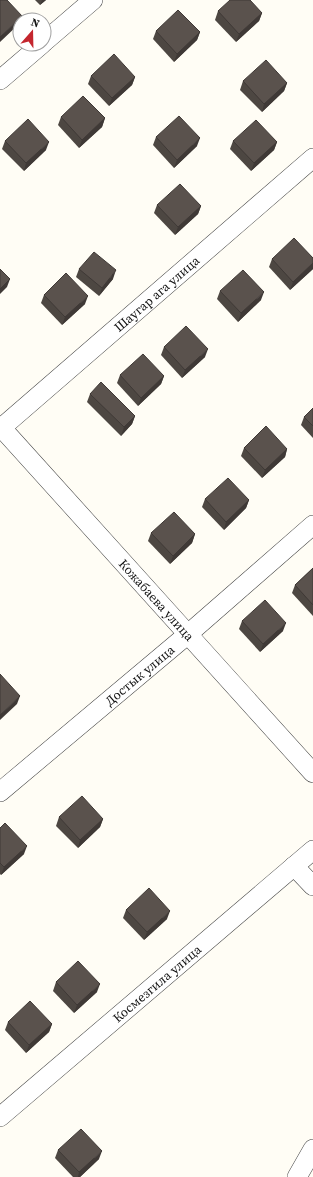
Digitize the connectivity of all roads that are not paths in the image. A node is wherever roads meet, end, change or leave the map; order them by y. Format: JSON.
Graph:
{"nodes":[{"id":1,"x":93,"y":0,"type":"edge"},
{"id":2,"x":52,"y":35,"type":"edge"},
{"id":3,"x":33,"y":52,"type":"edge"},
{"id":4,"x":0,"y":80,"type":"edge"},
{"id":5,"x":313,"y":158,"type":"edge"},
{"id":6,"x":0,"y":427,"type":"edge"},
{"id":7,"x":313,"y":525,"type":"edge"},
{"id":8,"x":187,"y":635,"type":"junction"},
{"id":9,"x":313,"y":773,"type":"edge"},
{"id":10,"x":0,"y":792,"type":"edge"},
{"id":11,"x":313,"y":850,"type":"edge"},
{"id":12,"x":294,"y":866,"type":"junction"},
{"id":13,"x":313,"y":886,"type":"edge"},
{"id":14,"x":0,"y":1117,"type":"edge"},
{"id":15,"x":313,"y":1149,"type":"edge"},
{"id":16,"x":297,"y":1177,"type":"edge"}],
"edges":[{"from":1,"to":2,"type":"street"},
{"from":3,"to":4,"type":"street"},
{"from":5,"to":6,"type":"street","name":"Шаугар ага улица"},
{"from":6,"to":8,"type":"street","name":"Кожабаева улица"},
{"from":7,"to":8,"type":"street","name":"Достык улица"},
{"from":8,"to":9,"type":"street","name":"Кожабаева улица"},
{"from":8,"to":10,"type":"street","name":"Достык улица"},
{"from":11,"to":12,"type":"street","name":"Космезгила улица"},
{"from":12,"to":13,"type":"street"},
{"from":12,"to":14,"type":"street","name":"Космезгила улица"},
{"from":15,"to":16,"type":"street"}]}
